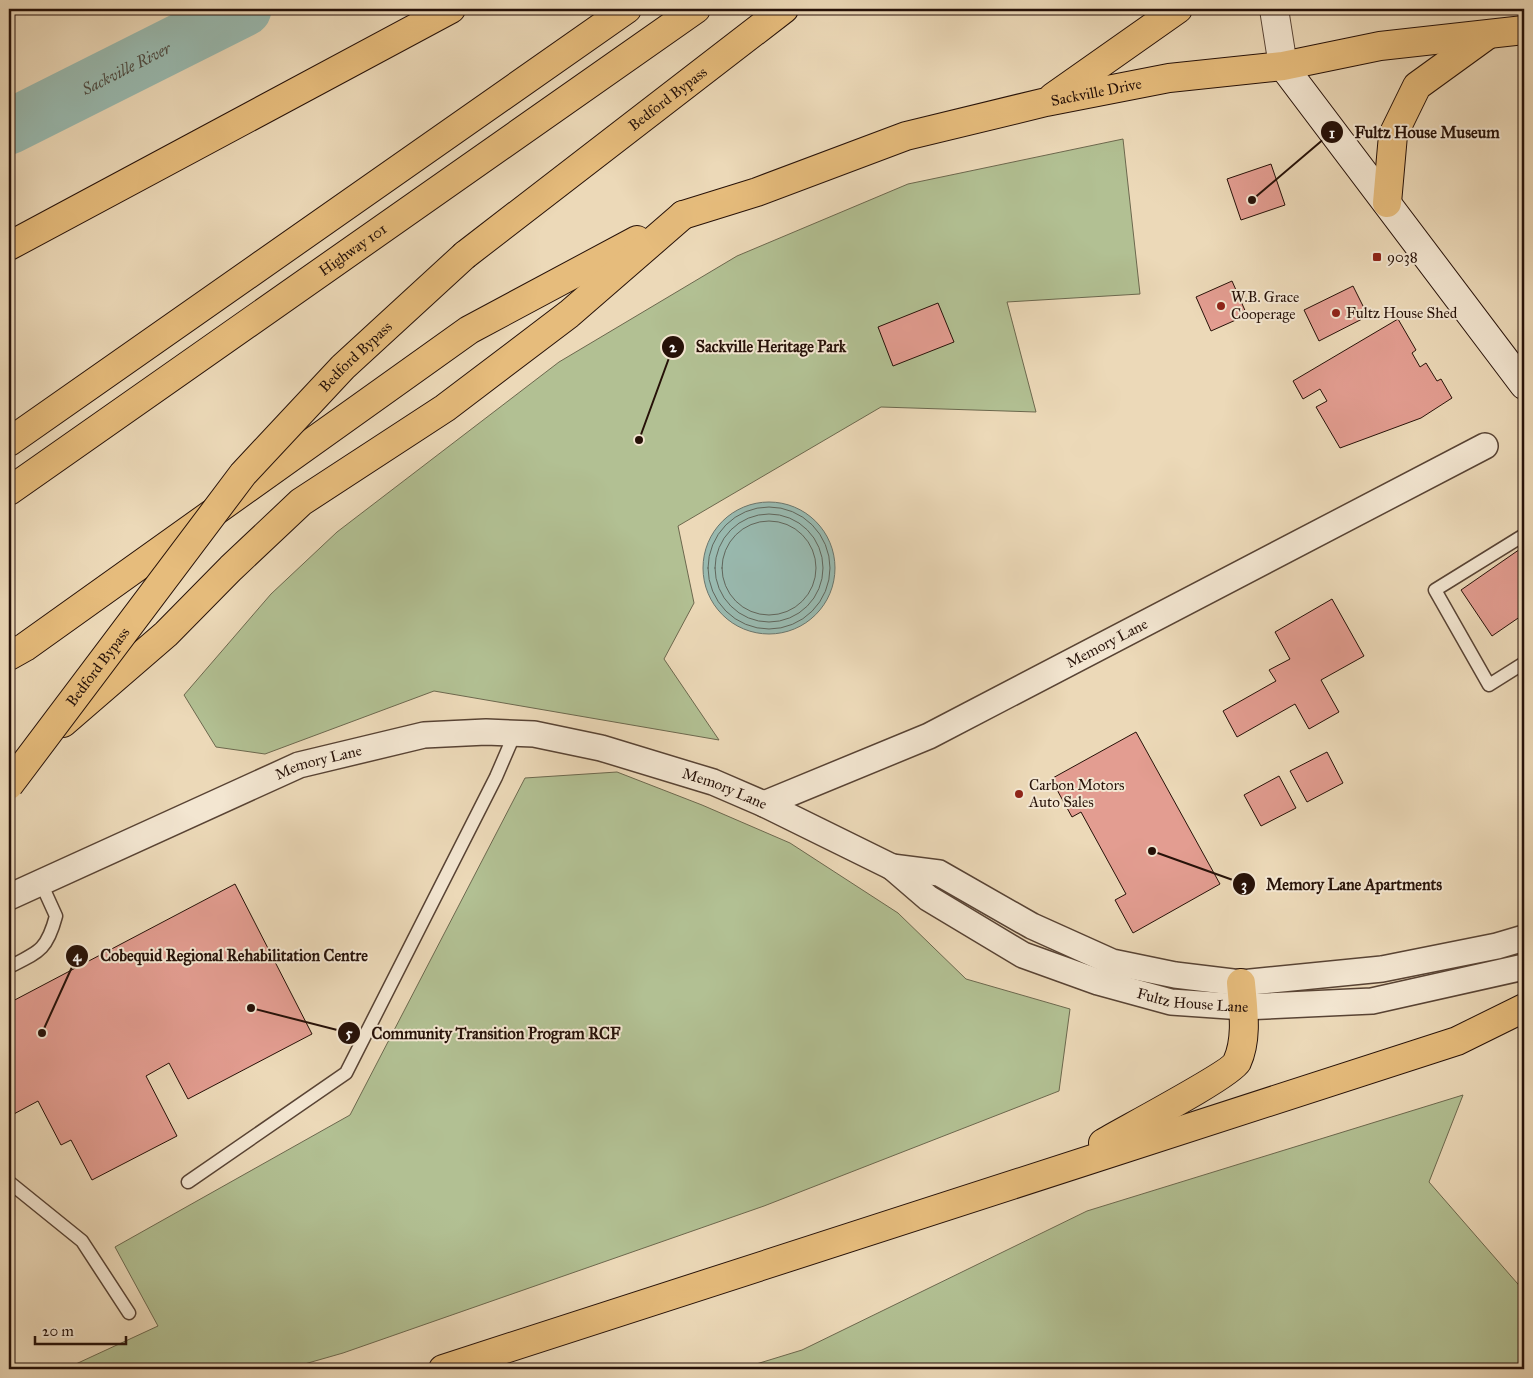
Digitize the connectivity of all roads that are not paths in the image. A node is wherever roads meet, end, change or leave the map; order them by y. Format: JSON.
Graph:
{"nodes":[{"id":1,"x":451,"y":9,"type":"edge"},
{"id":2,"x":627,"y":9,"type":"edge"},
{"id":3,"x":696,"y":9,"type":"edge"},
{"id":4,"x":784,"y":9,"type":"edge"},
{"id":5,"x":1178,"y":9,"type":"edge"},
{"id":6,"x":1274,"y":9,"type":"edge"},
{"id":7,"x":1524,"y":30,"type":"edge"},
{"id":8,"x":1487,"y":35,"type":"junction"},
{"id":9,"x":1283,"y":66,"type":"junction"},
{"id":10,"x":1046,"y":102,"type":"junction"},
{"id":11,"x":1387,"y":203,"type":"junction"},
{"id":12,"x":683,"y":215,"type":"junction"},
{"id":13,"x":9,"y":246,"type":"edge"},
{"id":14,"x":1524,"y":385,"type":"edge"},
{"id":15,"x":9,"y":442,"type":"edge"},
{"id":16,"x":1485,"y":446,"type":"dead end"},
{"id":17,"x":9,"y":491,"type":"edge"},
{"id":18,"x":1524,"y":535,"type":"edge"},
{"id":19,"x":9,"y":656,"type":"edge"},
{"id":20,"x":1524,"y":663,"type":"edge"},
{"id":21,"x":516,"y":733,"type":"junction"},
{"id":22,"x":9,"y":765,"type":"edge"},
{"id":23,"x":9,"y":785,"type":"edge"},
{"id":24,"x":764,"y":804,"type":"junction"},
{"id":25,"x":40,"y":883,"type":"junction"},
{"id":26,"x":9,"y":897,"type":"edge"},
{"id":27,"x":1524,"y":938,"type":"edge"},
{"id":28,"x":9,"y":967,"type":"edge"},
{"id":29,"x":1524,"y":967,"type":"edge"},
{"id":30,"x":1242,"y":995,"type":"junction"},
{"id":31,"x":1524,"y":1008,"type":"edge"},
{"id":32,"x":1054,"y":1171,"type":"junction"},
{"id":33,"x":9,"y":1182,"type":"edge"},
{"id":34,"x":188,"y":1182,"type":"dead end"},
{"id":35,"x":128,"y":1313,"type":"dead end"},
{"id":36,"x":443,"y":1369,"type":"edge"}],
"edges":[{"from":1,"to":13,"type":"main road"},
{"from":2,"to":15,"type":"main road"},
{"from":3,"to":17,"type":"main road","name":"Highway 101"},
{"from":4,"to":23,"type":"main road","name":"Bedford Bypass","bridge":true},
{"from":5,"to":10,"type":"main road"},
{"from":6,"to":9,"type":"main road"},
{"from":7,"to":8,"type":"main road","name":"Sackville Drive"},
{"from":8,"to":9,"type":"main road","name":"Sackville Drive"},
{"from":8,"to":11,"type":"main road"},
{"from":9,"to":10,"type":"main road","name":"Sackville Drive"},
{"from":9,"to":11,"type":"main road"},
{"from":10,"to":12,"type":"main road","name":"Sackville Drive"},
{"from":11,"to":14,"type":"main road"},
{"from":12,"to":19,"type":"main road"},
{"from":12,"to":22,"type":"main road"},
{"from":16,"to":24,"type":"street","name":"Memory Lane"},
{"from":18,"to":20,"type":"lane"},
{"from":21,"to":24,"type":"street","name":"Memory Lane"},
{"from":21,"to":25,"type":"street","name":"Memory Lane"},
{"from":21,"to":34,"type":"lane"},
{"from":24,"to":30,"type":"street","name":"Fultz House Lane"},
{"from":25,"to":26,"type":"street","name":"Memory Lane"},
{"from":25,"to":28,"type":"lane"},
{"from":27,"to":30,"type":"street","name":"Fultz House Lane"},
{"from":29,"to":30,"type":"street","name":"Fultz House Lane"},
{"from":30,"to":32,"type":"main road"},
{"from":31,"to":32,"type":"main road"},
{"from":32,"to":36,"type":"main road"},
{"from":33,"to":35,"type":"lane"}]}
